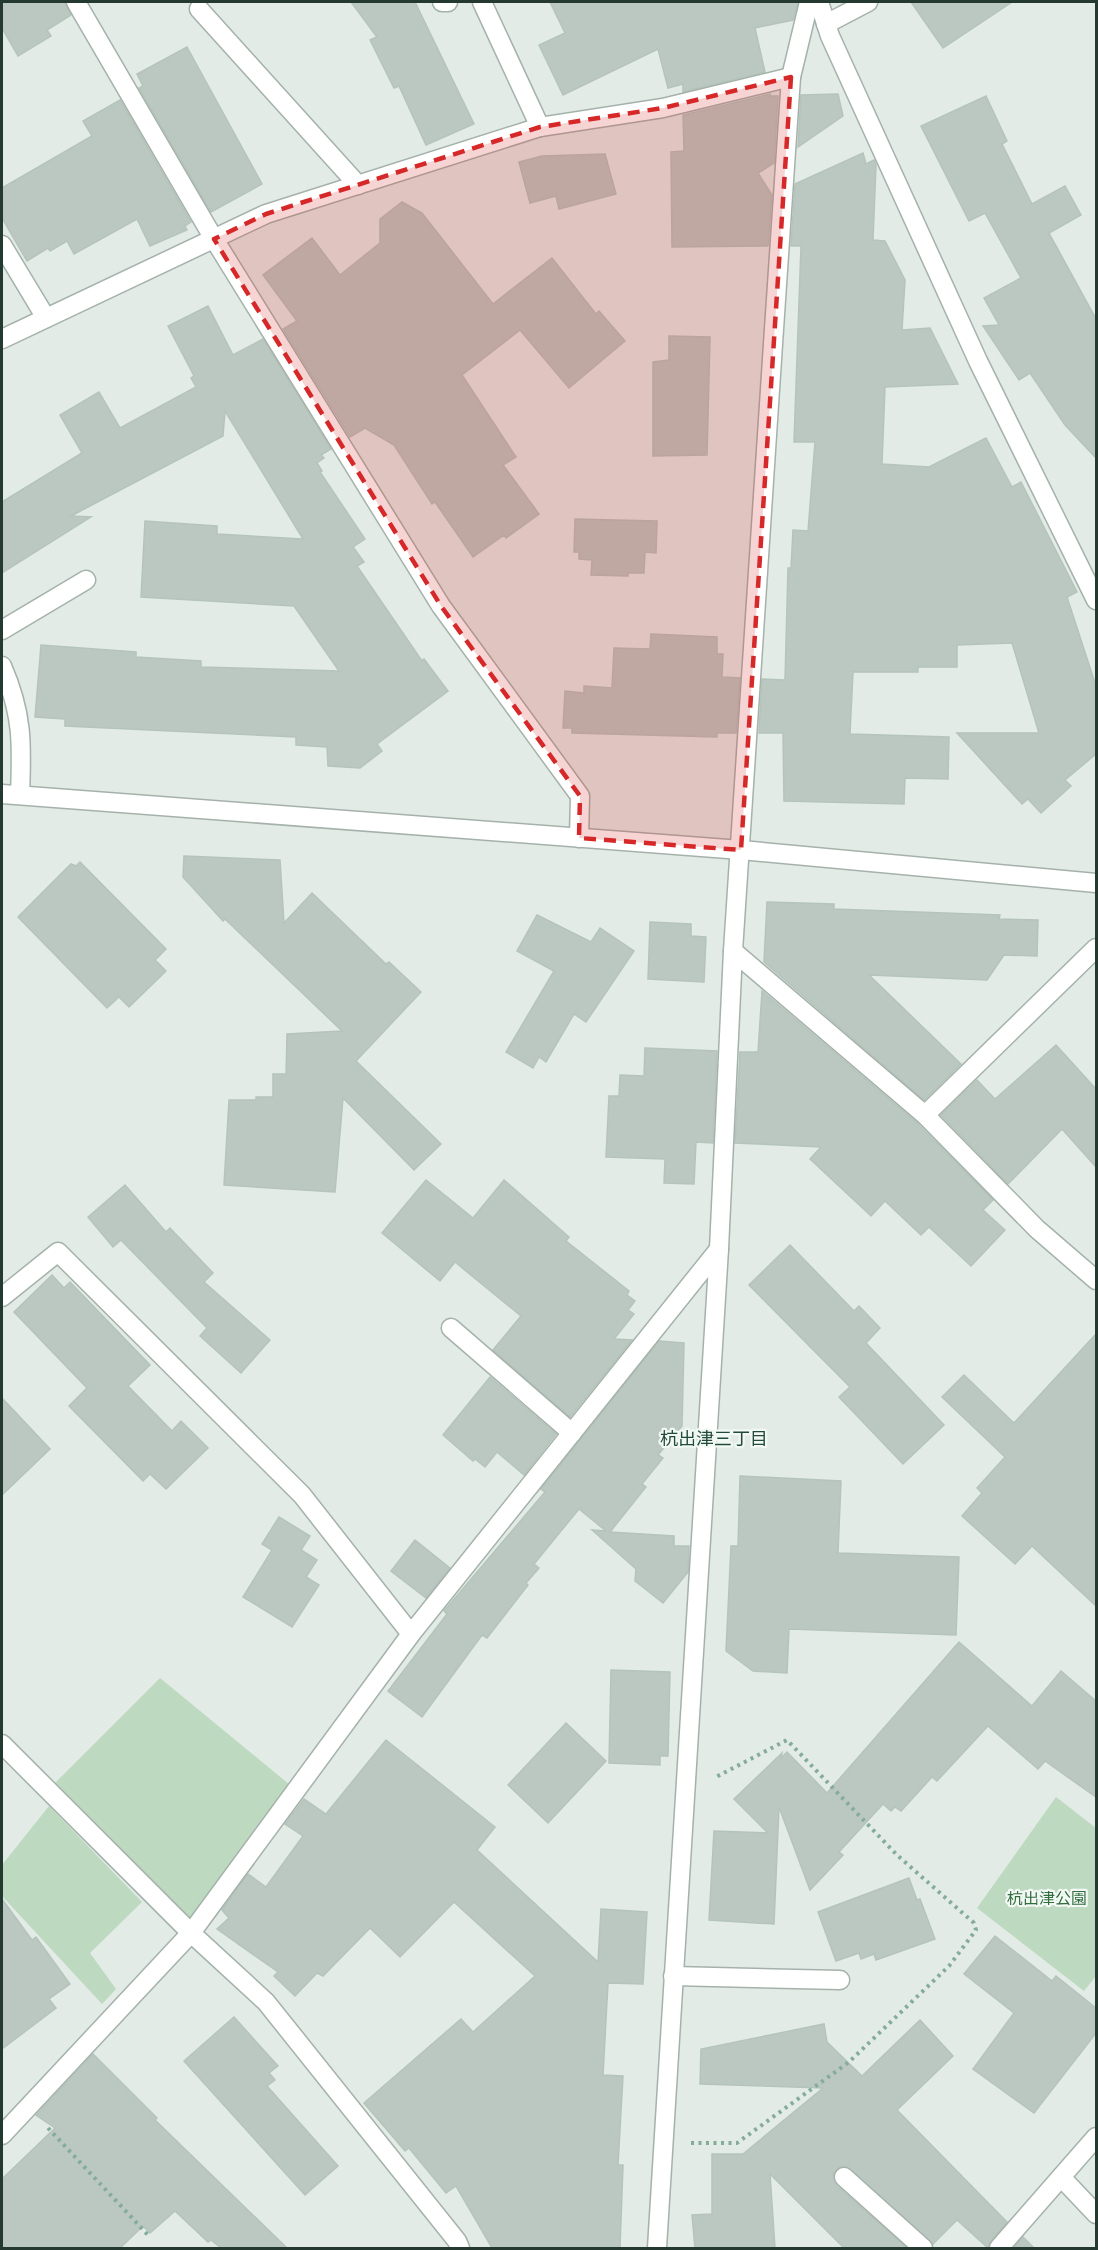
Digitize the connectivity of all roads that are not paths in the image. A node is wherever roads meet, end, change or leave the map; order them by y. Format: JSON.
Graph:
{"nodes":[{"id":1,"x":76,"y":2,"type":"edge"},
{"id":2,"x":442,"y":2,"type":"edge"},
{"id":3,"x":448,"y":2,"type":"edge"},
{"id":4,"x":482,"y":2,"type":"edge"},
{"id":5,"x":809,"y":2,"type":"edge"},
{"id":6,"x":819,"y":2,"type":"edge"},
{"id":7,"x":868,"y":2,"type":"edge"},
{"id":8,"x":199,"y":9,"type":"dead end"},
{"id":9,"x":826,"y":24,"type":"junction"},
{"id":10,"x":791,"y":77,"type":"junction"},
{"id":11,"x":540,"y":127,"type":"junction"},
{"id":12,"x":358,"y":185,"type":"junction"},
{"id":13,"x":214,"y":239,"type":"junction"},
{"id":14,"x":2,"y":245,"type":"edge"},
{"id":15,"x":46,"y":318,"type":"junction"},
{"id":16,"x":2,"y":339,"type":"edge"},
{"id":17,"x":87,"y":580,"type":"dead end"},
{"id":18,"x":1096,"y":600,"type":"edge"},
{"id":19,"x":2,"y":630,"type":"edge"},
{"id":20,"x":2,"y":666,"type":"edge"},
{"id":21,"x":11,"y":794,"type":"edge"},
{"id":22,"x":579,"y":838,"type":"junction"},
{"id":23,"x":741,"y":850,"type":"junction"},
{"id":24,"x":1096,"y":883,"type":"edge"},
{"id":25,"x":1096,"y":948,"type":"edge"},
{"id":26,"x":733,"y":951,"type":"junction"},
{"id":27,"x":925,"y":1114,"type":"junction"},
{"id":28,"x":719,"y":1249,"type":"junction"},
{"id":29,"x":1096,"y":1280,"type":"edge"},
{"id":30,"x":2,"y":1298,"type":"edge"},
{"id":31,"x":451,"y":1328,"type":"dead end"},
{"id":32,"x":572,"y":1433,"type":"junction"},
{"id":33,"x":411,"y":1634,"type":"junction"},
{"id":34,"x":2,"y":1744,"type":"edge"},
{"id":35,"x":191,"y":1933,"type":"junction"},
{"id":36,"x":673,"y":1976,"type":"junction"},
{"id":37,"x":840,"y":1980,"type":"dead end"},
{"id":38,"x":2,"y":2135,"type":"edge"},
{"id":39,"x":1096,"y":2138,"type":"edge"},
{"id":40,"x":844,"y":2177,"type":"dead end"},
{"id":41,"x":1061,"y":2177,"type":"junction"},
{"id":42,"x":1096,"y":2214,"type":"edge"},
{"id":43,"x":460,"y":2248,"type":"edge"},
{"id":44,"x":657,"y":2248,"type":"edge"},
{"id":45,"x":923,"y":2248,"type":"edge"},
{"id":46,"x":999,"y":2248,"type":"edge"}],
"edges":[{"from":1,"to":13,"type":"street"},
{"from":2,"to":3,"type":"street"},
{"from":4,"to":11,"type":"street"},
{"from":5,"to":10,"type":"street"},
{"from":6,"to":9,"type":"street"},
{"from":7,"to":9,"type":"street"},
{"from":8,"to":12,"type":"street"},
{"from":9,"to":18,"type":"street"},
{"from":10,"to":11,"type":"street"},
{"from":10,"to":23,"type":"street"},
{"from":11,"to":12,"type":"street"},
{"from":12,"to":13,"type":"street"},
{"from":13,"to":15,"type":"street"},
{"from":13,"to":22,"type":"street"},
{"from":14,"to":15,"type":"street"},
{"from":15,"to":16,"type":"street"},
{"from":17,"to":19,"type":"street"},
{"from":20,"to":21,"type":"street"},
{"from":21,"to":22,"type":"street"},
{"from":22,"to":23,"type":"street"},
{"from":23,"to":24,"type":"street"},
{"from":23,"to":26,"type":"street"},
{"from":25,"to":27,"type":"street"},
{"from":26,"to":27,"type":"street"},
{"from":26,"to":28,"type":"street"},
{"from":27,"to":29,"type":"street"},
{"from":28,"to":32,"type":"street"},
{"from":28,"to":36,"type":"street"},
{"from":30,"to":33,"type":"street"},
{"from":31,"to":32,"type":"street"},
{"from":32,"to":33,"type":"street"},
{"from":33,"to":35,"type":"street"},
{"from":34,"to":35,"type":"street"},
{"from":35,"to":38,"type":"street"},
{"from":35,"to":43,"type":"street"},
{"from":36,"to":37,"type":"street"},
{"from":36,"to":44,"type":"street"},
{"from":39,"to":41,"type":"street"},
{"from":40,"to":45,"type":"street"},
{"from":41,"to":42,"type":"street"},
{"from":41,"to":46,"type":"street"}]}
